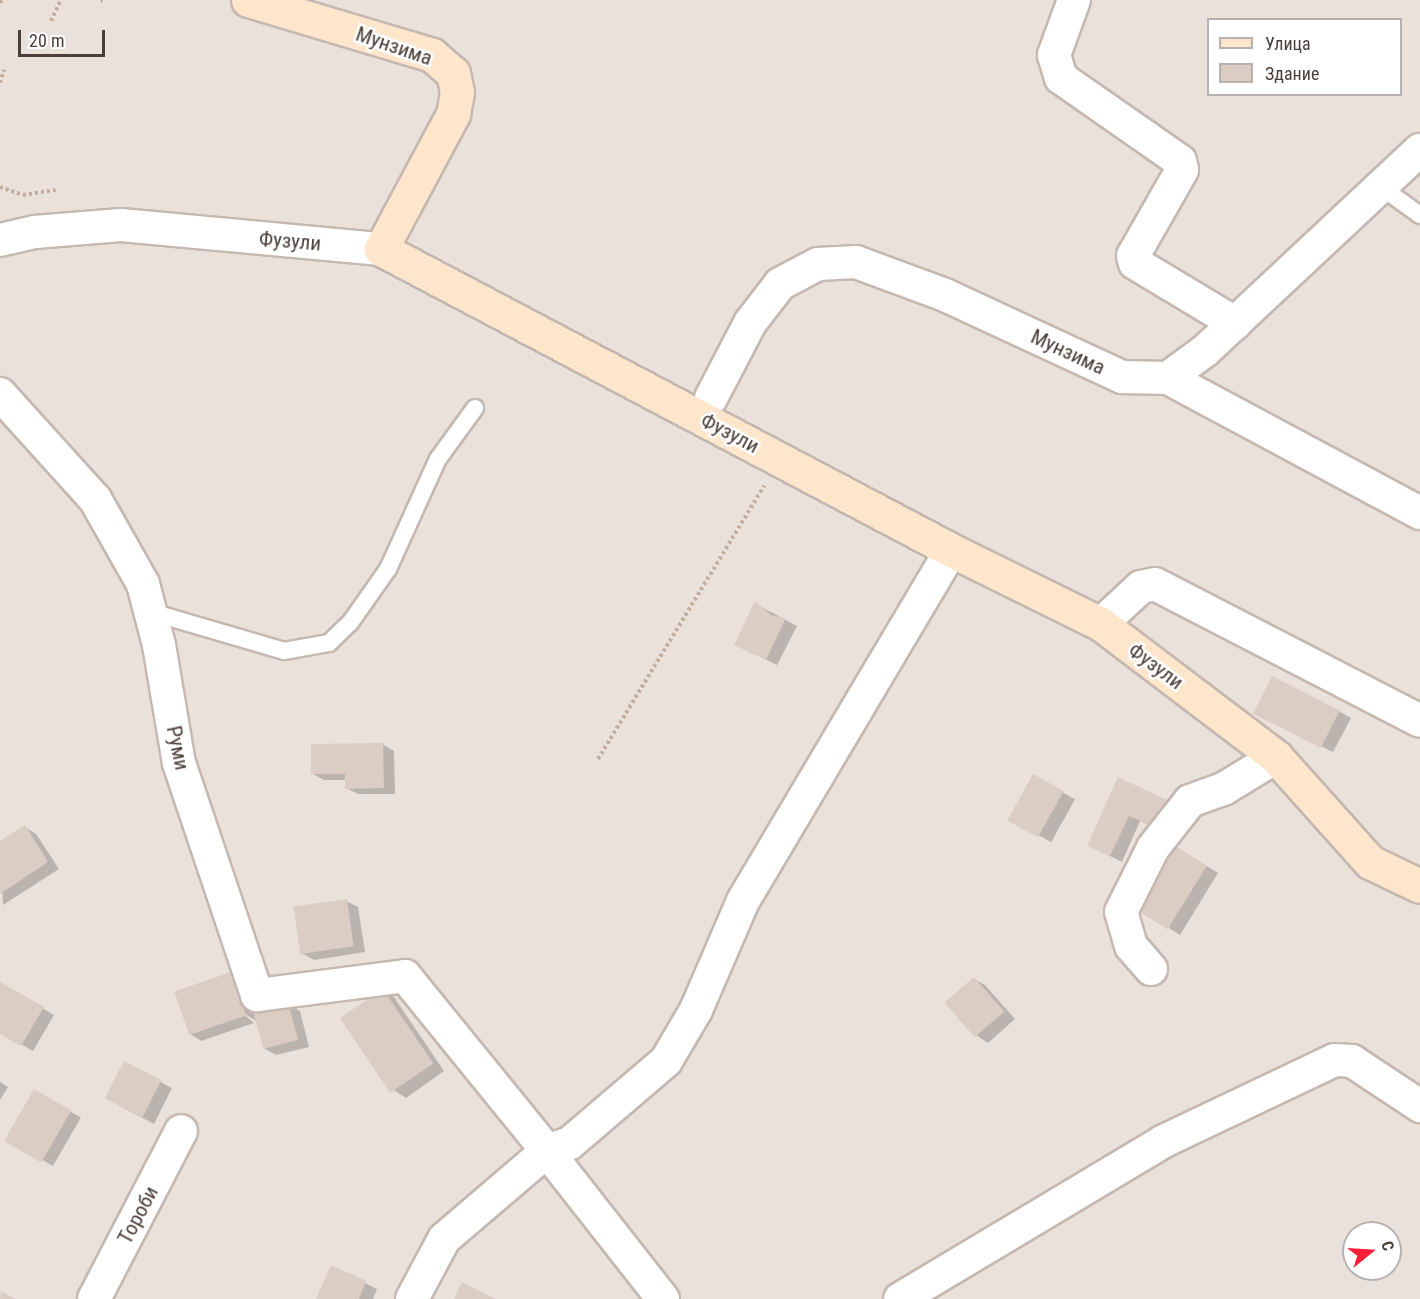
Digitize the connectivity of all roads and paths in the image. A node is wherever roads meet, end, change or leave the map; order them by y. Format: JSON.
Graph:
{"nodes":[{"id":1,"x":61,"y":0,"type":"edge"},
{"id":2,"x":248,"y":0,"type":"edge"},
{"id":3,"x":1074,"y":0,"type":"edge"},
{"id":4,"x":51,"y":21,"type":"dead end"},
{"id":5,"x":4,"y":70,"type":"dead end"},
{"id":6,"x":0,"y":82,"type":"edge"},
{"id":7,"x":1420,"y":150,"type":"edge"},
{"id":8,"x":0,"y":187,"type":"edge"},
{"id":9,"x":1381,"y":187,"type":"junction"},
{"id":10,"x":59,"y":189,"type":"dead end"},
{"id":11,"x":1420,"y":215,"type":"edge"},
{"id":12,"x":0,"y":240,"type":"edge"},
{"id":13,"x":381,"y":249,"type":"junction"},
{"id":14,"x":1235,"y":323,"type":"junction"},
{"id":15,"x":1168,"y":378,"type":"junction"},
{"id":16,"x":0,"y":394,"type":"edge"},
{"id":17,"x":711,"y":398,"type":"dead end"},
{"id":18,"x":475,"y":408,"type":"dead end"},
{"id":19,"x":780,"y":460,"type":"junction"},
{"id":20,"x":1420,"y":513,"type":"edge"},
{"id":21,"x":951,"y":550,"type":"junction"},
{"id":22,"x":151,"y":612,"type":"junction"},
{"id":23,"x":1101,"y":624,"type":"junction"},
{"id":24,"x":1420,"y":721,"type":"edge"},
{"id":25,"x":1276,"y":757,"type":"junction"},
{"id":26,"x":598,"y":759,"type":"dead end"},
{"id":27,"x":1420,"y":886,"type":"edge"},
{"id":28,"x":1151,"y":969,"type":"dead end"},
{"id":29,"x":1420,"y":1106,"type":"edge"},
{"id":30,"x":181,"y":1131,"type":"dead end"},
{"id":31,"x":547,"y":1151,"type":"junction"},
{"id":32,"x":94,"y":1299,"type":"edge"},
{"id":33,"x":412,"y":1299,"type":"edge"},
{"id":34,"x":663,"y":1299,"type":"edge"},
{"id":35,"x":900,"y":1299,"type":"edge"}],
"edges":[{"from":1,"to":4,"type":"path"},
{"from":2,"to":13,"type":"street","name":"Мунзима"},
{"from":3,"to":14,"type":"street"},
{"from":5,"to":6,"type":"path"},
{"from":7,"to":9,"type":"street"},
{"from":8,"to":10,"type":"path"},
{"from":9,"to":11,"type":"lane"},
{"from":9,"to":14,"type":"street"},
{"from":12,"to":13,"type":"street","name":"Фузули"},
{"from":13,"to":19,"type":"street","name":"Фузули"},
{"from":14,"to":15,"type":"street"},
{"from":15,"to":17,"type":"street","name":"Мунзима"},
{"from":15,"to":20,"type":"street"},
{"from":16,"to":22,"type":"street","name":"Руми"},
{"from":18,"to":22,"type":"lane"},
{"from":19,"to":21,"type":"street","name":"Фузули"},
{"from":19,"to":26,"type":"path"},
{"from":21,"to":23,"type":"street","name":"Фузули"},
{"from":21,"to":31,"type":"street"},
{"from":22,"to":31,"type":"street","name":"Руми"},
{"from":23,"to":24,"type":"street"},
{"from":23,"to":25,"type":"street","name":"Фузули"},
{"from":25,"to":27,"type":"street","name":"Фузули"},
{"from":25,"to":28,"type":"street"},
{"from":29,"to":35,"type":"street"},
{"from":30,"to":32,"type":"street","name":"Тороби"},
{"from":31,"to":33,"type":"street"},
{"from":31,"to":34,"type":"street"}]}
